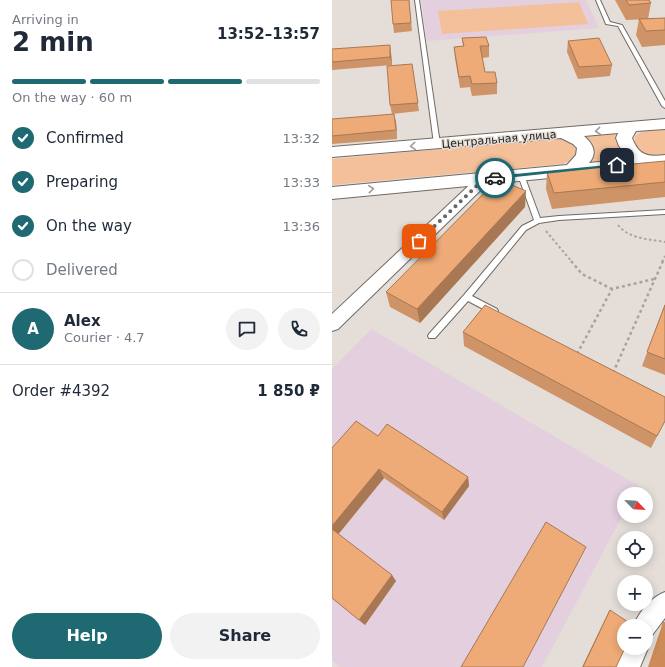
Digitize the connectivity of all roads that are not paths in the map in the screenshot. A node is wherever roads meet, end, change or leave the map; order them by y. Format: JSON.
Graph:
{"nodes":[{"id":1,"x":417,"y":0,"type":"edge"},
{"id":2,"x":598,"y":0,"type":"edge"},
{"id":3,"x":665,"y":106,"type":"edge"},
{"id":4,"x":665,"y":124,"type":"edge"},
{"id":5,"x":630,"y":127,"type":"junction"},
{"id":6,"x":566,"y":134,"type":"junction"},
{"id":7,"x":437,"y":144,"type":"junction"},
{"id":8,"x":332,"y":152,"type":"edge"},
{"id":9,"x":665,"y":161,"type":"edge"},
{"id":10,"x":646,"y":162,"type":"junction"},
{"id":11,"x":573,"y":169,"type":"junction"},
{"id":12,"x":521,"y":175,"type":"junction"},
{"id":13,"x":484,"y":179,"type":"junction"},
{"id":14,"x":332,"y":193,"type":"edge"},
{"id":15,"x":665,"y":212,"type":"edge"},
{"id":16,"x":538,"y":221,"type":"junction"},
{"id":17,"x":467,"y":297,"type":"junction"},
{"id":18,"x":501,"y":314,"type":"edge"},
{"id":19,"x":332,"y":324,"type":"edge"},
{"id":20,"x":432,"y":336,"type":"dead end"},
{"id":21,"x":665,"y":603,"type":"edge"},
{"id":22,"x":650,"y":619,"type":"edge"},
{"id":23,"x":633,"y":655,"type":"edge"},
{"id":24,"x":628,"y":667,"type":"edge"}],
"edges":[{"from":1,"to":7,"type":"lane"},
{"from":2,"to":3,"type":"lane"},
{"from":4,"to":5,"type":"street","name":"Центральная улица"},
{"from":5,"to":6,"type":"street","name":"Центральная улица","one_way":true},
{"from":5,"to":10,"type":"street"},
{"from":6,"to":7,"type":"street","name":"Центральная улица"},
{"from":6,"to":11,"type":"street"},
{"from":7,"to":8,"type":"street","name":"Центральная улица","one_way":true},
{"from":9,"to":10,"type":"street"},
{"from":10,"to":11,"type":"street"},
{"from":11,"to":12,"type":"street"},
{"from":12,"to":13,"type":"street"},
{"from":12,"to":16,"type":"lane"},
{"from":14,"to":13,"type":"street","one_way":true},
{"from":13,"to":19,"type":"street"},
{"from":15,"to":16,"type":"lane"},
{"from":16,"to":17,"type":"lane"},
{"from":17,"to":18,"type":"lane"},
{"from":17,"to":20,"type":"lane"},
{"from":21,"to":22,"type":"street"},
{"from":23,"to":24,"type":"street"}]}
